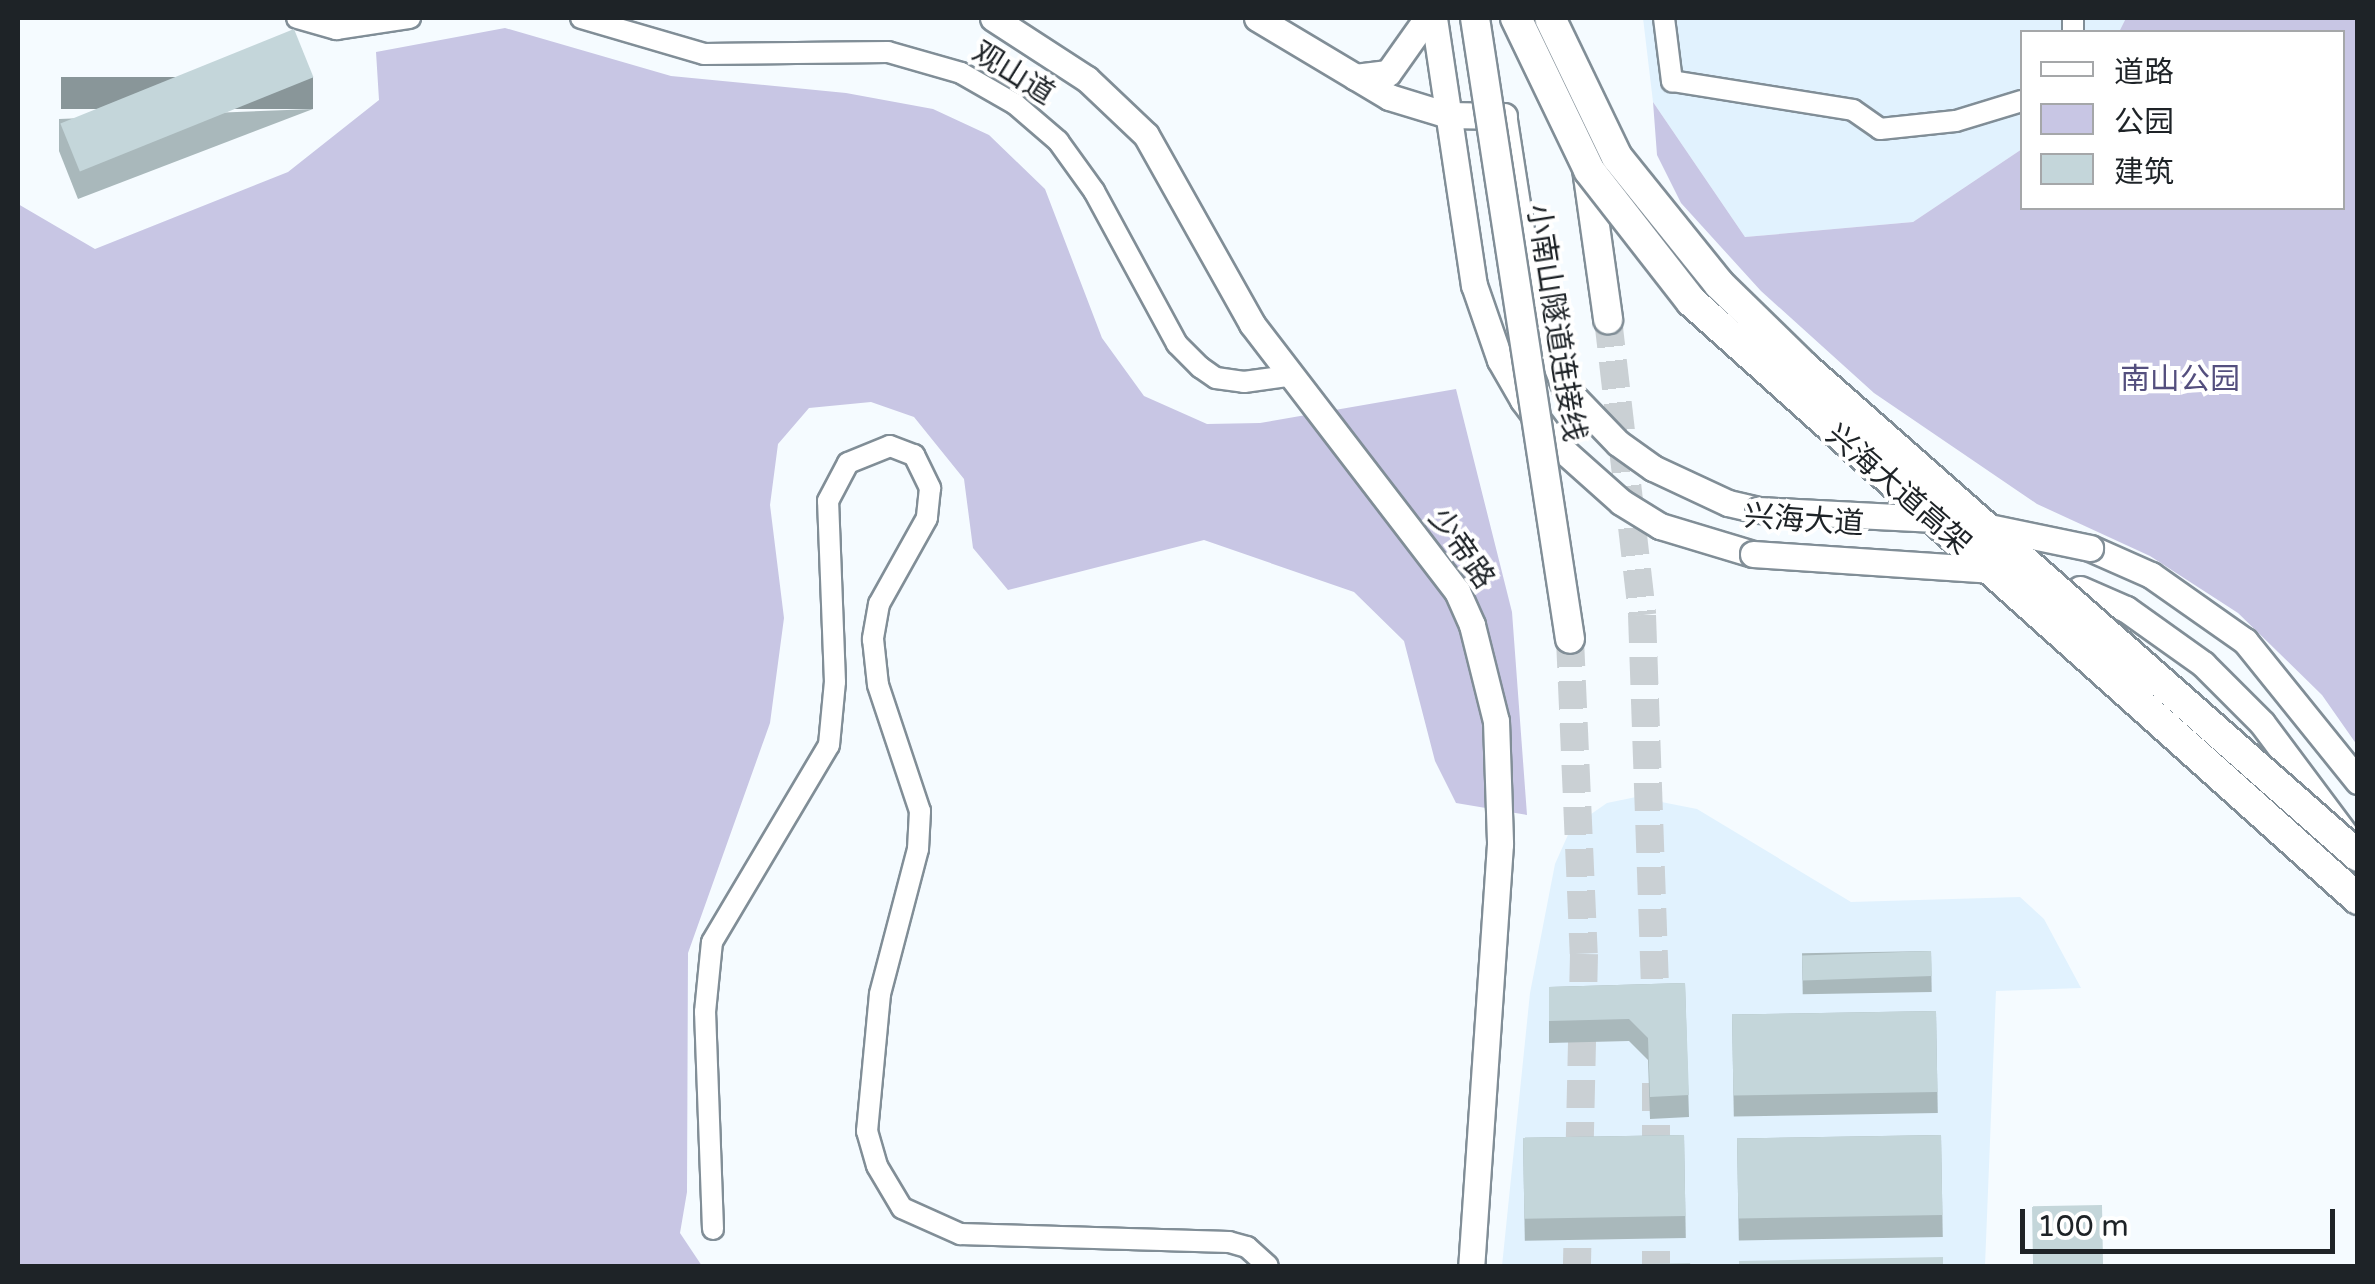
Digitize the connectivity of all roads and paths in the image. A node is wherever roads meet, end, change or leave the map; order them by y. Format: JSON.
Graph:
{"nodes":[{"id":1,"x":298,"y":18,"type":"edge"},
{"id":2,"x":410,"y":18,"type":"edge"},
{"id":3,"x":581,"y":18,"type":"edge"},
{"id":4,"x":993,"y":18,"type":"edge"},
{"id":5,"x":1257,"y":18,"type":"edge"},
{"id":6,"x":1430,"y":18,"type":"edge"},
{"id":7,"x":1475,"y":18,"type":"edge"},
{"id":8,"x":1488,"y":18,"type":"edge"},
{"id":9,"x":1516,"y":18,"type":"edge"},
{"id":10,"x":1550,"y":18,"type":"edge"},
{"id":11,"x":1566,"y":18,"type":"edge"},
{"id":12,"x":1664,"y":18,"type":"edge"},
{"id":13,"x":1356,"y":77,"type":"junction"},
{"id":14,"x":2020,"y":103,"type":"edge"},
{"id":15,"x":1448,"y":115,"type":"junction"},
{"id":16,"x":1504,"y":116,"type":"junction"},
{"id":17,"x":1608,"y":320,"type":"tunnel mouth"},
{"id":18,"x":1287,"y":376,"type":"junction"},
{"id":19,"x":1570,"y":639,"type":"tunnel mouth"},
{"id":20,"x":2358,"y":781,"type":"edge"},
{"id":21,"x":2358,"y":853,"type":"edge"},
{"id":22,"x":2358,"y":899,"type":"edge"},
{"id":23,"x":713,"y":1229,"type":"dead end"},
{"id":24,"x":1268,"y":1266,"type":"edge"},
{"id":25,"x":1472,"y":1266,"type":"edge"}],
"edges":[{"from":1,"to":2,"type":"street"},
{"from":3,"to":18,"type":"street","name":"观山道"},
{"from":4,"to":18,"type":"street","name":"少帝路"},
{"from":5,"to":13,"type":"street"},
{"from":6,"to":13,"type":"street"},
{"from":6,"to":15,"type":"street","name":"兴海大道"},
{"from":7,"to":19,"type":"main road","name":"小南山隧道连接线","bridge":true},
{"from":8,"to":16,"type":"street","name":"兴海大道"},
{"from":9,"to":22,"type":"main road","name":"兴海大道高架","bridge":true},
{"from":10,"to":21,"type":"main road","name":"兴海大道高架","bridge":true},
{"from":11,"to":17,"type":"main road","name":"小南山隧道连接线"},
{"from":12,"to":14,"type":"street"},
{"from":13,"to":15,"type":"street"},
{"from":15,"to":16,"type":"street"},
{"from":15,"to":21,"type":"street","name":"兴海大道","bridge":true},
{"from":16,"to":20,"type":"street","name":"兴海大道","bridge":true},
{"from":18,"to":25,"type":"street","name":"少帝路"},
{"from":23,"to":24,"type":"street"}]}
